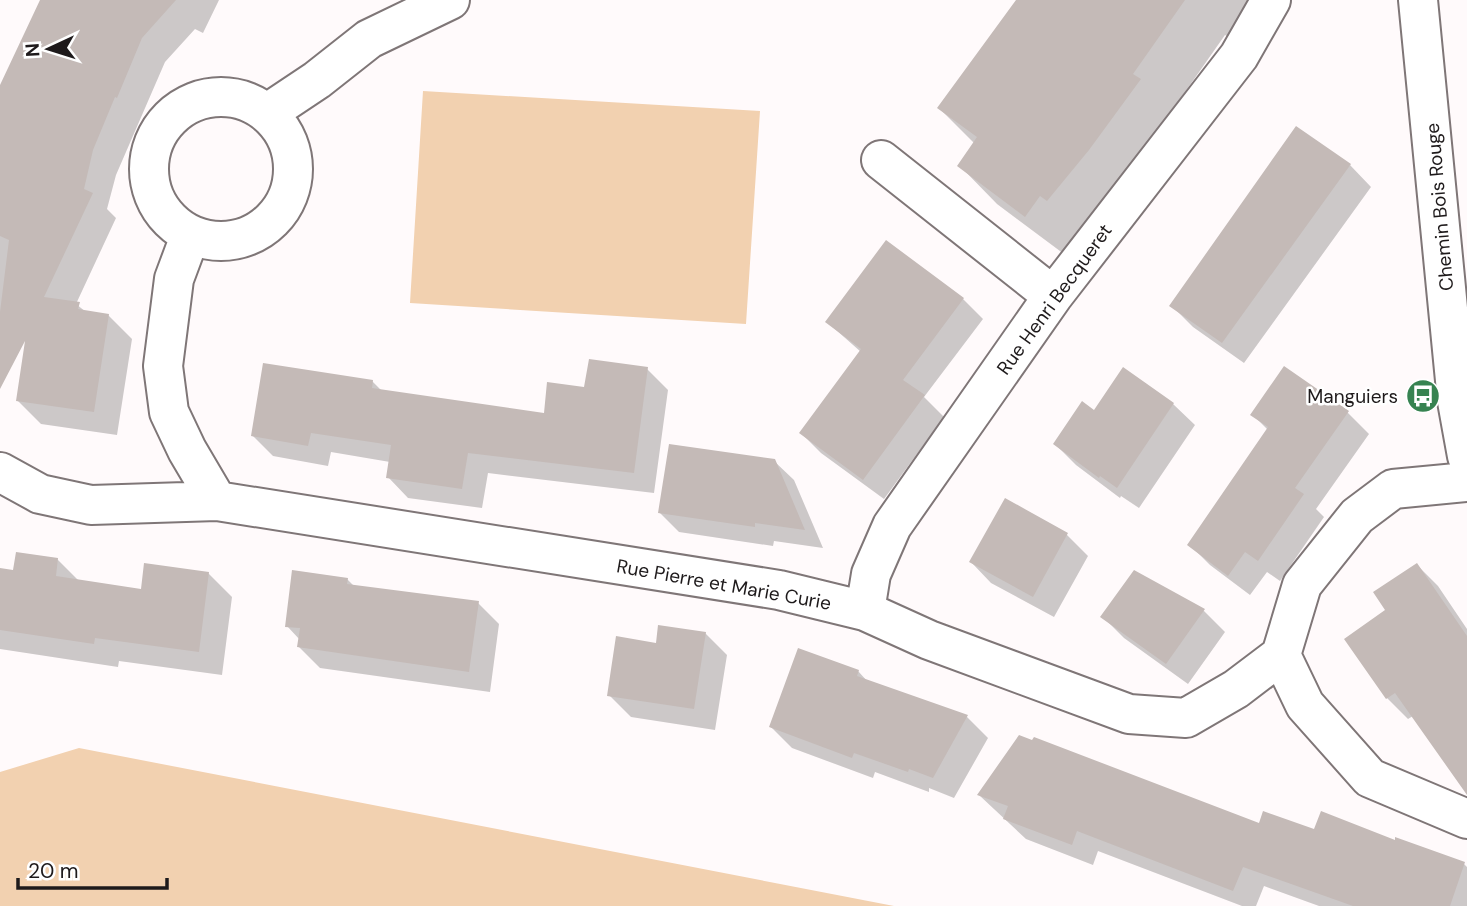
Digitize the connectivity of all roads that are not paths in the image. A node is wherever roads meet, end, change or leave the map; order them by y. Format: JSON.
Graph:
{"nodes":[{"id":1,"x":450,"y":0,"type":"edge"},
{"id":2,"x":1271,"y":0,"type":"edge"},
{"id":3,"x":1418,"y":0,"type":"edge"},
{"id":4,"x":269,"y":113,"type":"junction"},
{"id":5,"x":881,"y":160,"type":"dead end"},
{"id":6,"x":190,"y":236,"type":"junction"},
{"id":7,"x":1053,"y":296,"type":"junction"},
{"id":8,"x":1467,"y":456,"type":"edge"},
{"id":9,"x":0,"y":472,"type":"edge"},
{"id":10,"x":1467,"y":482,"type":"edge"},
{"id":11,"x":217,"y":501,"type":"junction"},
{"id":12,"x":865,"y":611,"type":"junction"},
{"id":13,"x":1281,"y":655,"type":"junction"},
{"id":14,"x":1467,"y":819,"type":"edge"}],
"edges":[{"from":1,"to":4,"type":"street"},
{"from":2,"to":7,"type":"street","name":"Rue Henri Becqueret"},
{"from":3,"to":8,"type":"street","name":"Chemin Bois Rouge"},
{"from":4,"to":6,"type":"street"},
{"from":4,"to":6,"type":"street"},
{"from":5,"to":7,"type":"street"},
{"from":6,"to":11,"type":"street"},
{"from":7,"to":12,"type":"street","name":"Rue Henri Becqueret"},
{"from":9,"to":11,"type":"street","name":"Rue Pierre et Marie Curie"},
{"from":10,"to":13,"type":"street"},
{"from":11,"to":12,"type":"street","name":"Rue Pierre et Marie Curie"},
{"from":12,"to":13,"type":"street","name":"Rue Pierre et Marie Curie"},
{"from":13,"to":14,"type":"street"}]}
